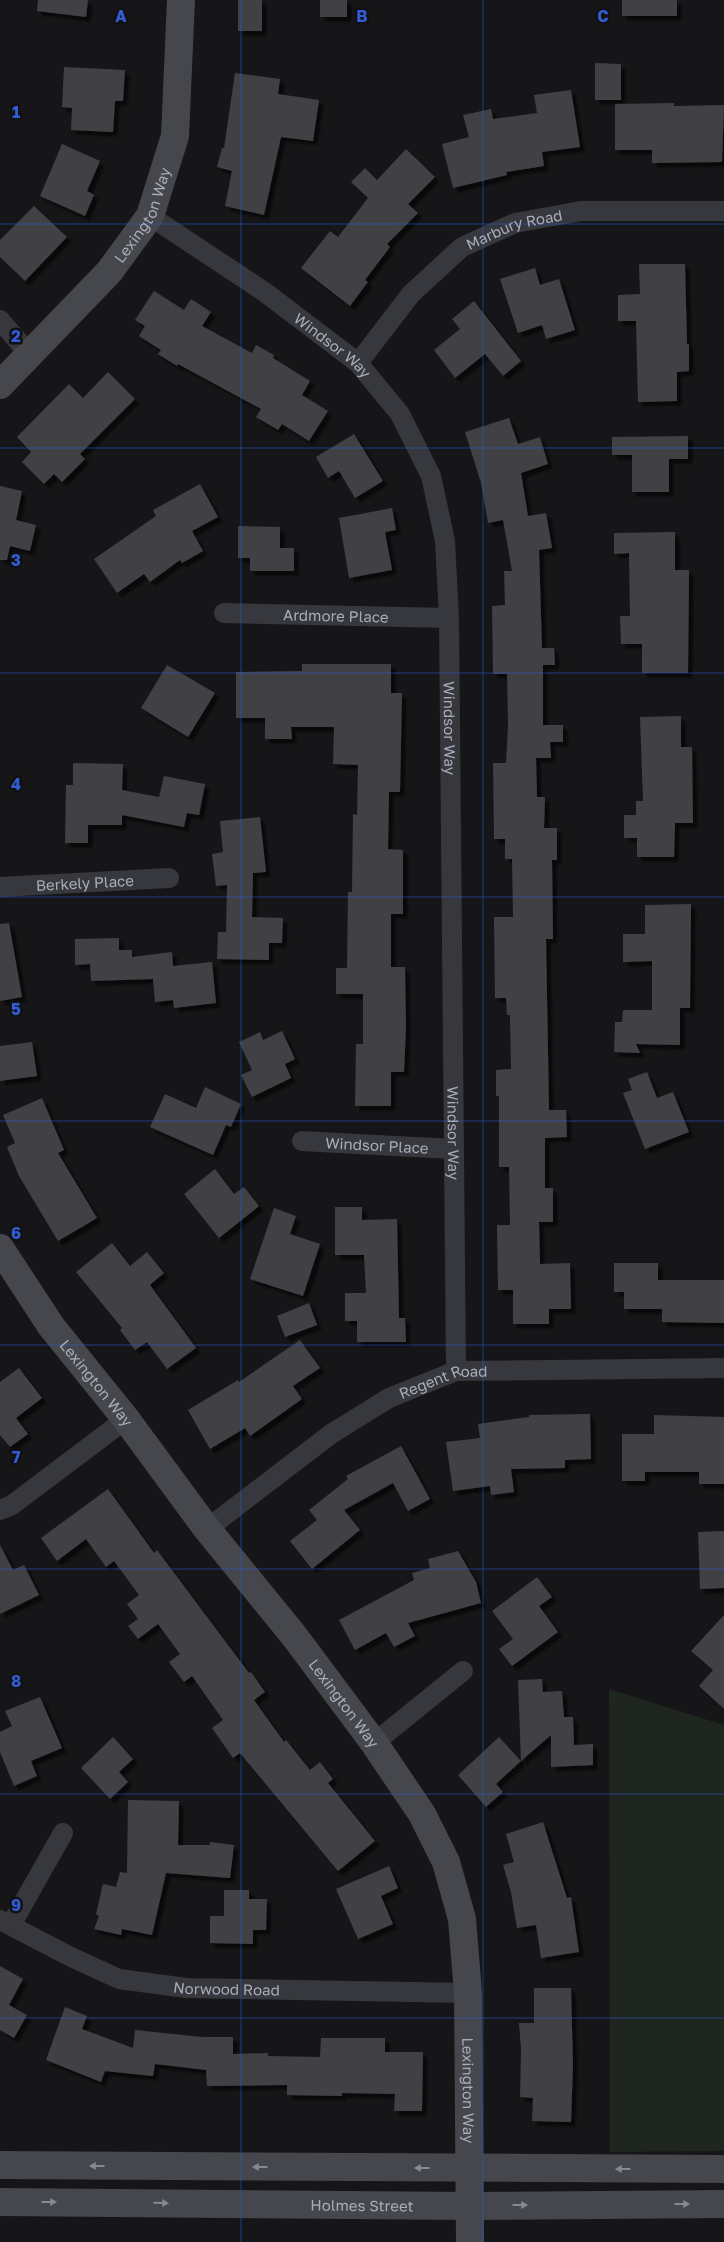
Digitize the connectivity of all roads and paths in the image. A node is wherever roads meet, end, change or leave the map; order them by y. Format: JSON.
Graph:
{"nodes":[{"id":1,"x":181,"y":0,"type":"edge"},
{"id":2,"x":724,"y":211,"type":"edge"},
{"id":3,"x":150,"y":216,"type":"junction"},
{"id":4,"x":0,"y":320,"type":"edge"},
{"id":5,"x":29,"y":354,"type":"junction"},
{"id":6,"x":358,"y":363,"type":"junction"},
{"id":7,"x":0,"y":385,"type":"edge"},
{"id":8,"x":224,"y":613,"type":"dead end"},
{"id":9,"x":449,"y":618,"type":"junction"},
{"id":10,"x":169,"y":878,"type":"dead end"},
{"id":11,"x":0,"y":887,"type":"edge"},
{"id":12,"x":302,"y":1141,"type":"dead end"},
{"id":13,"x":452,"y":1149,"type":"junction"},
{"id":14,"x":0,"y":1248,"type":"edge"},
{"id":15,"x":724,"y":1368,"type":"edge"},
{"id":16,"x":456,"y":1371,"type":"junction"},
{"id":17,"x":126,"y":1419,"type":"junction"},
{"id":18,"x":0,"y":1510,"type":"edge"},
{"id":19,"x":207,"y":1529,"type":"junction"},
{"id":20,"x":463,"y":1671,"type":"dead end"},
{"id":21,"x":374,"y":1742,"type":"junction"},
{"id":22,"x":63,"y":1833,"type":"dead end"},
{"id":23,"x":5,"y":1922,"type":"edge"},
{"id":24,"x":468,"y":1993,"type":"junction"},
{"id":25,"x":0,"y":2165,"type":"edge"},
{"id":26,"x":471,"y":2169,"type":"junction"},
{"id":27,"x":724,"y":2169,"type":"edge"},
{"id":28,"x":0,"y":2202,"type":"edge"},
{"id":29,"x":724,"y":2204,"type":"edge"},
{"id":30,"x":471,"y":2206,"type":"junction"},
{"id":31,"x":470,"y":2242,"type":"edge"}],
"edges":[{"from":1,"to":3,"type":"street","name":"Lexington Way"},
{"from":2,"to":6,"type":"street","name":"Marbury Road"},
{"from":3,"to":5,"type":"street","name":"Lexington Way"},
{"from":3,"to":6,"type":"street","name":"Windsor Way"},
{"from":4,"to":5,"type":"street"},
{"from":5,"to":7,"type":"street","name":"Lexington Way"},
{"from":6,"to":9,"type":"street","name":"Windsor Way"},
{"from":8,"to":9,"type":"street","name":"Ardmore Place"},
{"from":9,"to":13,"type":"street","name":"Windsor Way"},
{"from":10,"to":11,"type":"street","name":"Berkely Place"},
{"from":12,"to":13,"type":"street","name":"Windsor Place"},
{"from":13,"to":16,"type":"street","name":"Windsor Way"},
{"from":14,"to":17,"type":"street","name":"Lexington Way"},
{"from":15,"to":16,"type":"street","name":"Regent Road"},
{"from":16,"to":19,"type":"street","name":"Regent Road"},
{"from":17,"to":18,"type":"street"},
{"from":17,"to":19,"type":"street","name":"Lexington Way"},
{"from":19,"to":21,"type":"street","name":"Lexington Way"},
{"from":20,"to":21,"type":"street"},
{"from":21,"to":24,"type":"street","name":"Lexington Way"},
{"from":22,"to":23,"type":"street"},
{"from":23,"to":24,"type":"street","name":"Norwood Road"},
{"from":24,"to":26,"type":"street","name":"Lexington Way"},
{"from":26,"to":25,"type":"street","one_way":true},
{"from":27,"to":26,"type":"street","one_way":true},
{"from":26,"to":30,"type":"street","name":"Lexington Way"},
{"from":28,"to":30,"type":"street","name":"Holmes Street","one_way":true},
{"from":30,"to":29,"type":"street","name":"Holmes Street","one_way":true},
{"from":30,"to":31,"type":"street","name":"Lexington Way"}]}
